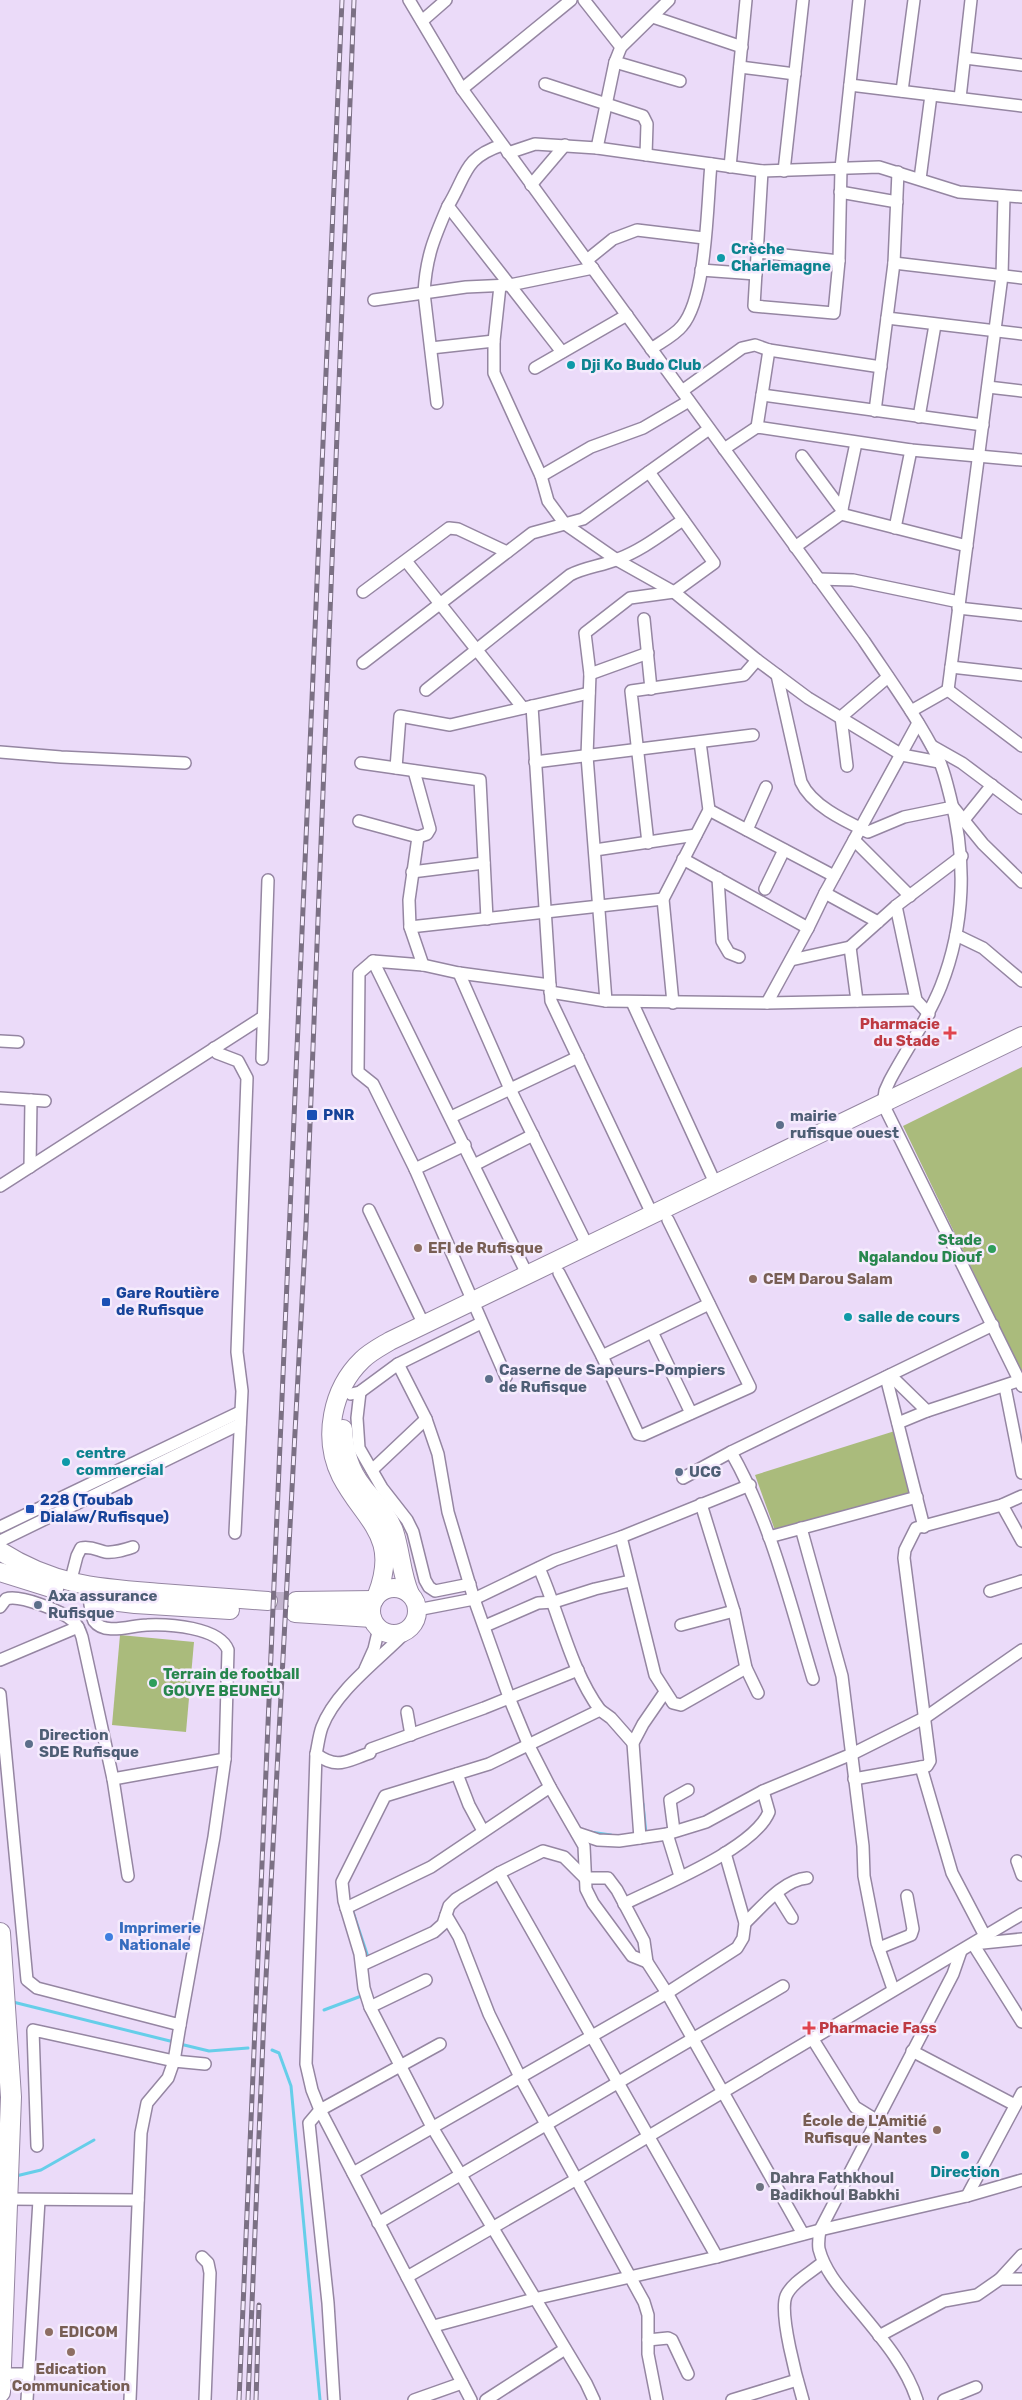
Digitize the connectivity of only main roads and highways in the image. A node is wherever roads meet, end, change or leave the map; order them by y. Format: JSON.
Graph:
{"nodes":[{"id":1,"x":1022,"y":1036,"type":"edge"},
{"id":2,"x":1022,"y":1048,"type":"edge"},
{"id":3,"x":886,"y":1109,"type":"junction"},
{"id":4,"x":661,"y":1218,"type":"junction"},
{"id":5,"x":476,"y":1313,"type":"junction"},
{"id":6,"x":0,"y":1551,"type":"edge"},
{"id":7,"x":0,"y":1572,"type":"edge"},
{"id":8,"x":376,"y":1598,"type":"junction"},
{"id":9,"x":414,"y":1602,"type":"junction"},
{"id":10,"x":375,"y":1623,"type":"junction"},
{"id":11,"x":0,"y":1933,"type":"edge"},
{"id":12,"x":3,"y":1986,"type":"edge"},
{"id":13,"x":1,"y":2374,"type":"edge"},
{"id":14,"x":0,"y":2392,"type":"edge"}],
"edges":[{"from":1,"to":3,"type":"main road"},
{"from":2,"to":3,"type":"main road"},
{"from":3,"to":4,"type":"main road"},
{"from":3,"to":4,"type":"main road"},
{"from":4,"to":5,"type":"main road"},
{"from":4,"to":5,"type":"main road"},
{"from":5,"to":8,"type":"main road"},
{"from":5,"to":9,"type":"main road"},
{"from":6,"to":7,"type":"main road"},
{"from":8,"to":9,"type":"main road"},
{"from":8,"to":10,"type":"main road"},
{"from":8,"to":10,"type":"main road"},
{"from":9,"to":10,"type":"main road"},
{"from":11,"to":12,"type":"highway"},
{"from":12,"to":13,"type":"highway"},
{"from":13,"to":14,"type":"highway"}]}
